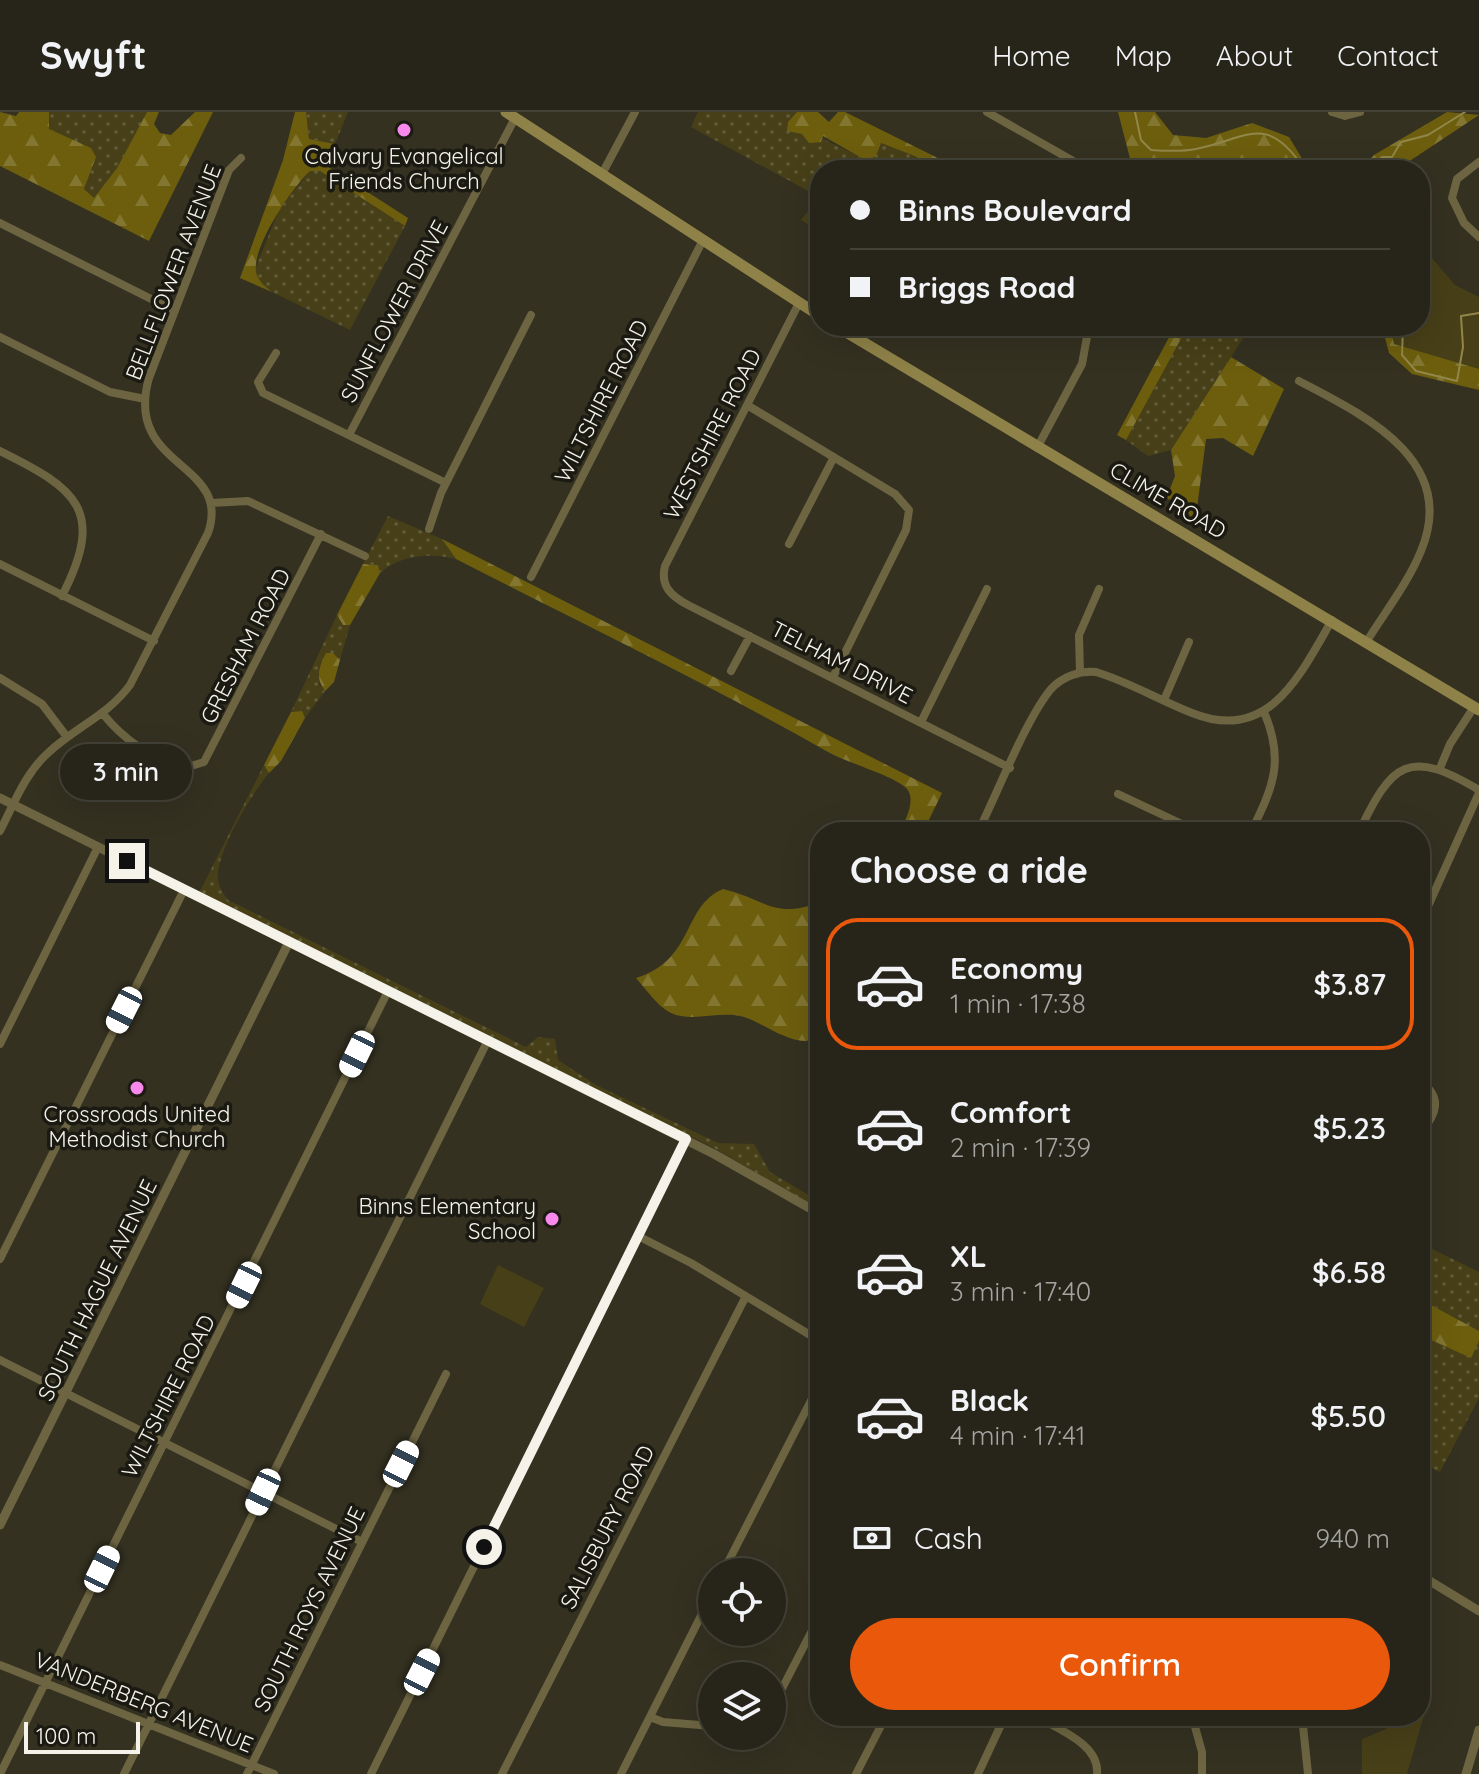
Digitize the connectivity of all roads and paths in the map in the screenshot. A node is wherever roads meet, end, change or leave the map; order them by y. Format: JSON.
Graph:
{"nodes":[{"id":1,"x":635,"y":112,"type":"edge"},
{"id":2,"x":987,"y":112,"type":"edge"},
{"id":3,"x":1332,"y":112,"type":"edge"},
{"id":4,"x":1360,"y":112,"type":"edge"},
{"id":5,"x":511,"y":115,"type":"edge"},
{"id":6,"x":241,"y":158,"type":"dead end"},
{"id":7,"x":1071,"y":160,"type":"edge"},
{"id":8,"x":1479,"y":162,"type":"edge"},
{"id":9,"x":602,"y":174,"type":"junction"},
{"id":10,"x":0,"y":223,"type":"edge"},
{"id":11,"x":1479,"y":237,"type":"edge"},
{"id":12,"x":703,"y":240,"type":"junction"},
{"id":13,"x":799,"y":303,"type":"junction"},
{"id":14,"x":810,"y":310,"type":"edge"},
{"id":15,"x":175,"y":311,"type":"junction"},
{"id":16,"x":531,"y":315,"type":"dead end"},
{"id":17,"x":852,"y":336,"type":"edge"},
{"id":18,"x":1087,"y":336,"type":"edge"},
{"id":19,"x":0,"y":337,"type":"edge"},
{"id":20,"x":276,"y":353,"type":"dead end"},
{"id":21,"x":1299,"y":381,"type":"dead end"},
{"id":22,"x":145,"y":399,"type":"junction"},
{"id":23,"x":747,"y":405,"type":"junction"},
{"id":24,"x":349,"y":435,"type":"junction"},
{"id":25,"x":1037,"y":448,"type":"junction"},
{"id":26,"x":0,"y":451,"type":"edge"},
{"id":27,"x":834,"y":457,"type":"junction"},
{"id":28,"x":446,"y":483,"type":"junction"},
{"id":29,"x":211,"y":503,"type":"junction"},
{"id":30,"x":429,"y":529,"type":"dead end"},
{"id":31,"x":321,"y":534,"type":"junction"},
{"id":32,"x":789,"y":544,"type":"dead end"},
{"id":33,"x":365,"y":556,"type":"dead end"},
{"id":34,"x":0,"y":564,"type":"edge"},
{"id":35,"x":531,"y":577,"type":"dead end"},
{"id":36,"x":664,"y":583,"type":"joint"},
{"id":37,"x":987,"y":589,"type":"dead end"},
{"id":38,"x":1099,"y":589,"type":"dead end"},
{"id":39,"x":62,"y":596,"type":"junction"},
{"id":40,"x":1332,"y":620,"type":"junction"},
{"id":41,"x":750,"y":636,"type":"junction"},
{"id":42,"x":154,"y":641,"type":"junction"},
{"id":43,"x":1367,"y":641,"type":"junction"},
{"id":44,"x":1189,"y":642,"type":"dead end"},
{"id":45,"x":731,"y":671,"type":"dead end"},
{"id":46,"x":1080,"y":673,"type":"junction"},
{"id":47,"x":833,"y":677,"type":"junction"},
{"id":48,"x":0,"y":678,"type":"edge"},
{"id":49,"x":1164,"y":700,"type":"junction"},
{"id":50,"x":1477,"y":709,"type":"edge"},
{"id":51,"x":1264,"y":712,"type":"junction"},
{"id":52,"x":103,"y":714,"type":"junction"},
{"id":53,"x":921,"y":722,"type":"junction"},
{"id":54,"x":67,"y":737,"type":"junction"},
{"id":55,"x":1010,"y":768,"type":"junction"},
{"id":56,"x":1440,"y":768,"type":"junction"},
{"id":57,"x":1479,"y":791,"type":"edge"},
{"id":58,"x":1118,"y":794,"type":"dead end"},
{"id":59,"x":0,"y":798,"type":"edge"},
{"id":60,"x":14,"y":805,"type":"junction"},
{"id":61,"x":983,"y":822,"type":"edge"},
{"id":62,"x":1178,"y":822,"type":"edge"},
{"id":63,"x":1256,"y":822,"type":"edge"},
{"id":64,"x":1364,"y":822,"type":"edge"},
{"id":65,"x":0,"y":831,"type":"edge"},
{"id":66,"x":98,"y":847,"type":"junction"},
{"id":67,"x":184,"y":890,"type":"junction"},
{"id":68,"x":1430,"y":901,"type":"edge"},
{"id":69,"x":289,"y":942,"type":"junction"},
{"id":70,"x":388,"y":991,"type":"junction"},
{"id":71,"x":488,"y":1040,"type":"junction"},
{"id":72,"x":0,"y":1044,"type":"edge"},
{"id":73,"x":1430,"y":1090,"type":"edge"},
{"id":74,"x":1430,"y":1120,"type":"edge"},
{"id":75,"x":686,"y":1139,"type":"junction"},
{"id":76,"x":810,"y":1208,"type":"edge"},
{"id":77,"x":638,"y":1236,"type":"junction"},
{"id":78,"x":0,"y":1259,"type":"edge"},
{"id":79,"x":746,"y":1296,"type":"junction"},
{"id":80,"x":810,"y":1335,"type":"edge"},
{"id":81,"x":0,"y":1360,"type":"edge"},
{"id":82,"x":446,"y":1374,"type":"dead end"},
{"id":83,"x":66,"y":1393,"type":"junction"},
{"id":84,"x":810,"y":1402,"type":"edge"},
{"id":85,"x":165,"y":1442,"type":"junction"},
{"id":86,"x":263,"y":1492,"type":"junction"},
{"id":87,"x":0,"y":1525,"type":"edge"},
{"id":88,"x":362,"y":1542,"type":"junction"},
{"id":89,"x":730,"y":1558,"type":"edge"},
{"id":90,"x":1430,"y":1581,"type":"edge"},
{"id":91,"x":1479,"y":1611,"type":"edge"},
{"id":92,"x":698,"y":1622,"type":"edge"},
{"id":93,"x":810,"y":1634,"type":"edge"},
{"id":94,"x":0,"y":1665,"type":"edge"},
{"id":95,"x":786,"y":1681,"type":"edge"},
{"id":96,"x":45,"y":1682,"type":"junction"},
{"id":97,"x":650,"y":1717,"type":"junction"},
{"id":98,"x":148,"y":1725,"type":"junction"},
{"id":99,"x":698,"y":1725,"type":"edge"},
{"id":100,"x":881,"y":1726,"type":"edge"},
{"id":101,"x":1000,"y":1726,"type":"edge"},
{"id":102,"x":1052,"y":1726,"type":"edge"},
{"id":103,"x":1195,"y":1726,"type":"edge"},
{"id":104,"x":1303,"y":1726,"type":"edge"},
{"id":105,"x":1479,"y":1733,"type":"edge"},
{"id":106,"x":252,"y":1765,"type":"junction"},
{"id":107,"x":0,"y":1774,"type":"edge"},
{"id":108,"x":124,"y":1774,"type":"edge"},
{"id":109,"x":247,"y":1774,"type":"edge"},
{"id":110,"x":274,"y":1774,"type":"edge"},
{"id":111,"x":371,"y":1774,"type":"edge"},
{"id":112,"x":502,"y":1774,"type":"edge"},
{"id":113,"x":621,"y":1774,"type":"edge"},
{"id":114,"x":856,"y":1774,"type":"edge"},
{"id":115,"x":978,"y":1774,"type":"edge"},
{"id":116,"x":1097,"y":1774,"type":"edge"},
{"id":117,"x":1202,"y":1774,"type":"edge"},
{"id":118,"x":1308,"y":1774,"type":"edge"},
{"id":119,"x":1466,"y":1774,"type":"edge"}],
"edges":[{"from":1,"to":9,"type":"street"},
{"from":2,"to":7,"type":"street"},
{"from":3,"to":4,"type":"street"},
{"from":5,"to":9,"type":"main road"},
{"from":5,"to":24,"type":"street","name":"SUNFLOWER DRIVE"},
{"from":6,"to":15,"type":"street","name":"BELLFLOWER AVENUE"},
{"from":8,"to":11,"type":"street"},
{"from":9,"to":12,"type":"main road"},
{"from":10,"to":15,"type":"street"},
{"from":12,"to":13,"type":"main road"},
{"from":12,"to":35,"type":"street","name":"WILTSHIRE ROAD"},
{"from":13,"to":14,"type":"main road"},
{"from":13,"to":23,"type":"street","name":"WESTSHIRE ROAD"},
{"from":15,"to":22,"type":"street","name":"BELLFLOWER AVENUE"},
{"from":16,"to":28,"type":"street"},
{"from":17,"to":25,"type":"main road","name":"CLIME ROAD"},
{"from":18,"to":25,"type":"street"},
{"from":19,"to":22,"type":"street"},
{"from":20,"to":24,"type":"street"},
{"from":21,"to":43,"type":"street"},
{"from":22,"to":29,"type":"street","name":"BELLFLOWER AVENUE"},
{"from":23,"to":27,"type":"street"},
{"from":23,"to":36,"type":"street","name":"WESTSHIRE ROAD"},
{"from":24,"to":28,"type":"street"},
{"from":25,"to":40,"type":"main road","name":"CLIME ROAD"},
{"from":26,"to":39,"type":"street"},
{"from":27,"to":32,"type":"street"},
{"from":27,"to":47,"type":"street"},
{"from":28,"to":30,"type":"street"},
{"from":29,"to":31,"type":"street"},
{"from":29,"to":42,"type":"street"},
{"from":31,"to":33,"type":"street"},
{"from":31,"to":52,"type":"street","name":"GRESHAM ROAD"},
{"from":34,"to":39,"type":"street"},
{"from":36,"to":41,"type":"street","name":"TELHAM DRIVE"},
{"from":37,"to":53,"type":"street"},
{"from":38,"to":46,"type":"street"},
{"from":39,"to":42,"type":"street"},
{"from":40,"to":43,"type":"main road","name":"CLIME ROAD"},
{"from":40,"to":51,"type":"street"},
{"from":41,"to":45,"type":"street"},
{"from":41,"to":47,"type":"street","name":"TELHAM DRIVE"},
{"from":42,"to":52,"type":"street"},
{"from":43,"to":50,"type":"main road","name":"CLIME ROAD"},
{"from":44,"to":49,"type":"street"},
{"from":46,"to":49,"type":"street"},
{"from":46,"to":55,"type":"street"},
{"from":47,"to":53,"type":"street","name":"TELHAM DRIVE"},
{"from":48,"to":54,"type":"street"},
{"from":49,"to":51,"type":"street"},
{"from":50,"to":56,"type":"street"},
{"from":51,"to":63,"type":"street"},
{"from":52,"to":54,"type":"street"},
{"from":53,"to":55,"type":"street","name":"TELHAM DRIVE"},
{"from":54,"to":60,"type":"street"},
{"from":55,"to":61,"type":"street"},
{"from":56,"to":57,"type":"street"},
{"from":56,"to":64,"type":"street"},
{"from":57,"to":68,"type":"street"},
{"from":58,"to":62,"type":"street"},
{"from":59,"to":60,"type":"street"},
{"from":60,"to":65,"type":"street"},
{"from":60,"to":66,"type":"street"},
{"from":66,"to":67,"type":"street"},
{"from":66,"to":72,"type":"street"},
{"from":67,"to":69,"type":"street"},
{"from":67,"to":78,"type":"street"},
{"from":69,"to":70,"type":"street"},
{"from":69,"to":83,"type":"street","name":"SOUTH HAGUE AVENUE"},
{"from":70,"to":71,"type":"street"},
{"from":70,"to":85,"type":"street","name":"WILTSHIRE ROAD"},
{"from":71,"to":75,"type":"street"},
{"from":71,"to":86,"type":"street"},
{"from":73,"to":74,"type":"street"},
{"from":75,"to":76,"type":"street"},
{"from":75,"to":77,"type":"street"},
{"from":77,"to":79,"type":"street"},
{"from":77,"to":111,"type":"street"},
{"from":79,"to":80,"type":"street"},
{"from":79,"to":112,"type":"street","name":"SALISBURY ROAD"},
{"from":81,"to":83,"type":"street"},
{"from":82,"to":88,"type":"street","name":"SOUTH ROYS AVENUE"},
{"from":83,"to":85,"type":"street"},
{"from":83,"to":87,"type":"street","name":"SOUTH HAGUE AVENUE"},
{"from":84,"to":89,"type":"street"},
{"from":85,"to":86,"type":"street"},
{"from":85,"to":96,"type":"street","name":"WILTSHIRE ROAD"},
{"from":86,"to":88,"type":"street"},
{"from":86,"to":98,"type":"street"},
{"from":88,"to":106,"type":"street","name":"SOUTH ROYS AVENUE"},
{"from":90,"to":91,"type":"street"},
{"from":92,"to":97,"type":"street"},
{"from":93,"to":95,"type":"street"},
{"from":94,"to":96,"type":"street","name":"VANDERBERG AVENUE"},
{"from":96,"to":98,"type":"street","name":"VANDERBERG AVENUE"},
{"from":96,"to":107,"type":"street","name":"WILTSHIRE ROAD"},
{"from":97,"to":99,"type":"street"},
{"from":97,"to":113,"type":"street"},
{"from":98,"to":106,"type":"street","name":"VANDERBERG AVENUE"},
{"from":98,"to":108,"type":"street"},
{"from":100,"to":114,"type":"street"},
{"from":101,"to":115,"type":"street"},
{"from":102,"to":116,"type":"street"},
{"from":103,"to":117,"type":"street"},
{"from":104,"to":118,"type":"street"},
{"from":105,"to":119,"type":"street"},
{"from":106,"to":109,"type":"street","name":"SOUTH ROYS AVENUE"},
{"from":106,"to":110,"type":"street","name":"VANDERBERG AVENUE"}]}
